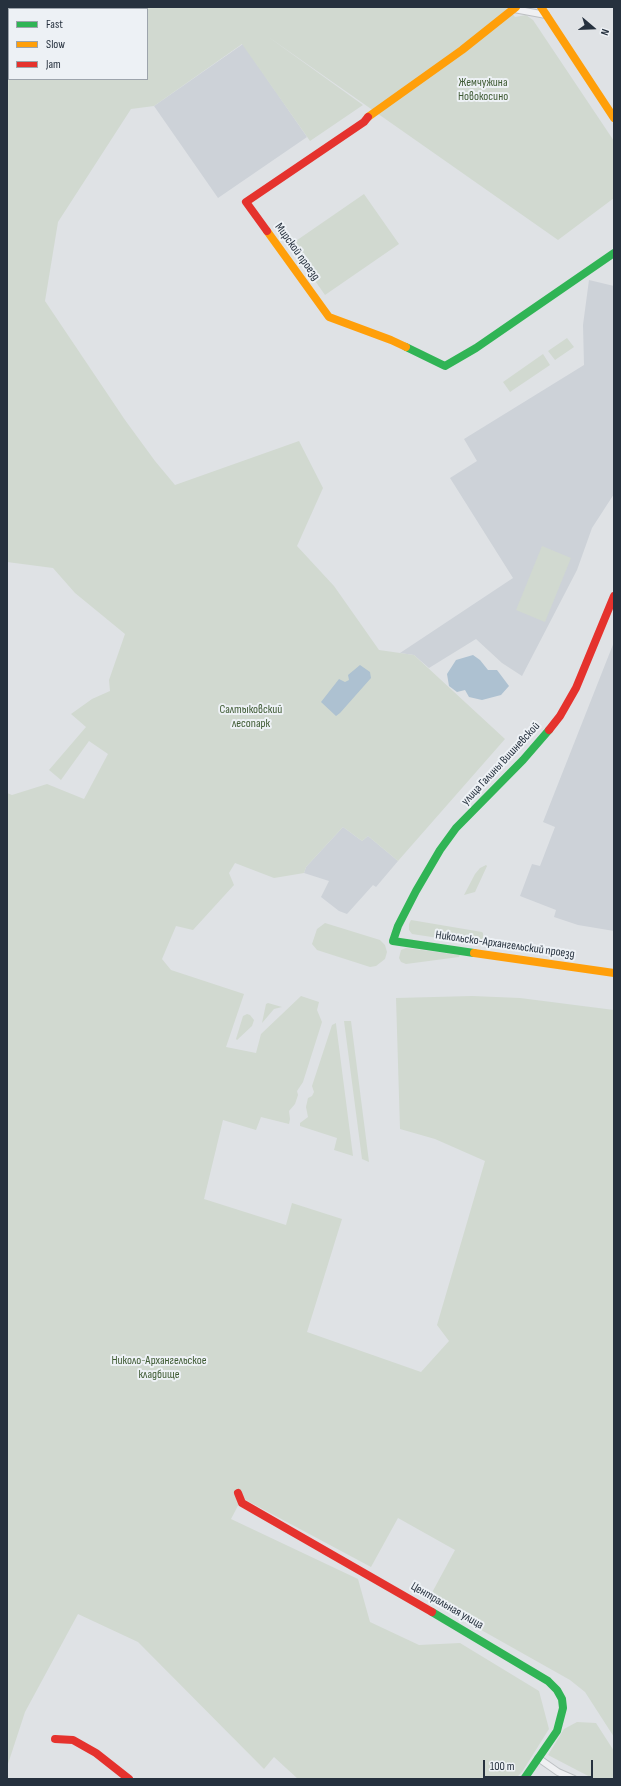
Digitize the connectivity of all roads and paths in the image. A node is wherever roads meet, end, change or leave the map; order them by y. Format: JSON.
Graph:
{"nodes":[{"id":1,"x":541,"y":7,"type":"edge"},
{"id":2,"x":515,"y":8,"type":"edge"},
{"id":3,"x":546,"y":15,"type":"junction"},
{"id":4,"x":614,"y":118,"type":"edge"},
{"id":5,"x":614,"y":253,"type":"edge"},
{"id":6,"x":614,"y":596,"type":"edge"},
{"id":7,"x":393,"y":941,"type":"joint"},
{"id":8,"x":614,"y":973,"type":"edge"},
{"id":9,"x":238,"y":1493,"type":"dead end"},
{"id":10,"x":55,"y":1739,"type":"dead end"},
{"id":11,"x":538,"y":1758,"type":"junction"},
{"id":12,"x":129,"y":1779,"type":"edge"},
{"id":13,"x":524,"y":1779,"type":"edge"},
{"id":14,"x":574,"y":1779,"type":"edge"}],
"edges":[{"from":1,"to":3,"type":"street"},
{"from":2,"to":3,"type":"street","name":"Мирской проезд"},
{"from":2,"to":5,"type":"street","name":"Мирской проезд"},
{"from":3,"to":4,"type":"street"},
{"from":6,"to":7,"type":"street","name":"улица Галины Вишневской"},
{"from":7,"to":8,"type":"street","name":"Никольско-Архангельский проезд"},
{"from":9,"to":11,"type":"street","name":"Центральная улица"},
{"from":10,"to":12,"type":"street"},
{"from":11,"to":13,"type":"street","name":"Центральная улица"},
{"from":11,"to":14,"type":"street"}]}
